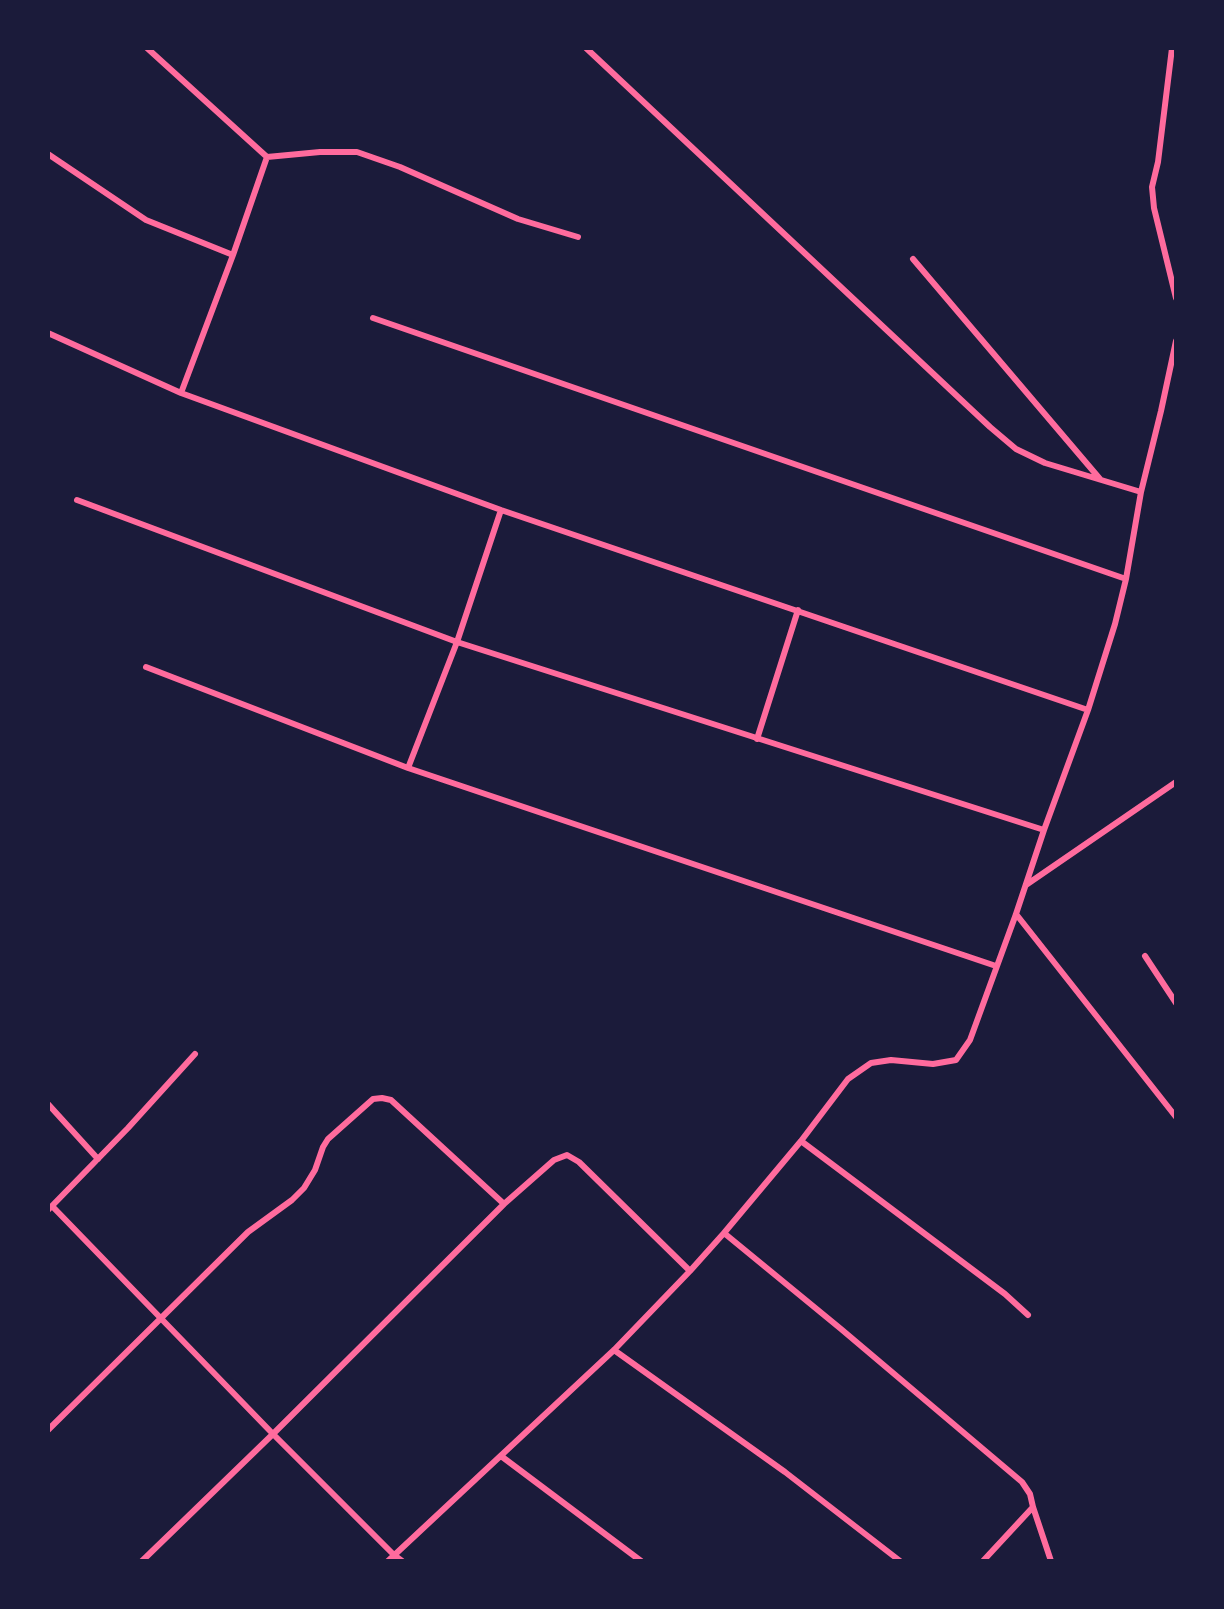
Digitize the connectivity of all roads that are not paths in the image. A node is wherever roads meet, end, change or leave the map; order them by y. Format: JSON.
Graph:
{"nodes":[{"id":1,"x":147,"y":48,"type":"edge"},
{"id":2,"x":586,"y":48,"type":"edge"},
{"id":3,"x":1172,"y":48,"type":"edge"},
{"id":4,"x":48,"y":154,"type":"edge"},
{"id":5,"x":267,"y":157,"type":"junction"},
{"id":6,"x":578,"y":237,"type":"dead end"},
{"id":7,"x":233,"y":255,"type":"junction"},
{"id":8,"x":913,"y":259,"type":"dead end"},
{"id":9,"x":1176,"y":298,"type":"edge"},
{"id":10,"x":372,"y":318,"type":"dead end"},
{"id":11,"x":48,"y":333,"type":"edge"},
{"id":12,"x":1176,"y":341,"type":"edge"},
{"id":13,"x":181,"y":393,"type":"junction"},
{"id":14,"x":1100,"y":479,"type":"junction"},
{"id":15,"x":1141,"y":492,"type":"junction"},
{"id":16,"x":77,"y":500,"type":"dead end"},
{"id":17,"x":501,"y":510,"type":"junction"},
{"id":18,"x":1126,"y":579,"type":"junction"},
{"id":19,"x":798,"y":610,"type":"junction"},
{"id":20,"x":457,"y":642,"type":"junction"},
{"id":21,"x":146,"y":667,"type":"dead end"},
{"id":22,"x":1088,"y":710,"type":"junction"},
{"id":23,"x":756,"y":739,"type":"junction"},
{"id":24,"x":408,"y":768,"type":"junction"},
{"id":25,"x":1176,"y":782,"type":"edge"},
{"id":26,"x":1044,"y":830,"type":"junction"},
{"id":27,"x":1025,"y":885,"type":"junction"},
{"id":28,"x":1016,"y":914,"type":"junction"},
{"id":29,"x":1145,"y":956,"type":"dead end"},
{"id":30,"x":996,"y":966,"type":"junction"},
{"id":31,"x":1176,"y":1003,"type":"edge"},
{"id":32,"x":195,"y":1054,"type":"dead end"},
{"id":33,"x":48,"y":1104,"type":"edge"},
{"id":34,"x":1176,"y":1117,"type":"edge"},
{"id":35,"x":801,"y":1141,"type":"junction"},
{"id":36,"x":98,"y":1159,"type":"junction"},
{"id":37,"x":504,"y":1204,"type":"junction"},
{"id":38,"x":50,"y":1208,"type":"edge"},
{"id":39,"x":724,"y":1233,"type":"junction"},
{"id":40,"x":690,"y":1271,"type":"junction"},
{"id":41,"x":1028,"y":1315,"type":"dead end"},
{"id":42,"x":162,"y":1318,"type":"junction"},
{"id":43,"x":614,"y":1350,"type":"junction"},
{"id":44,"x":48,"y":1430,"type":"edge"},
{"id":45,"x":273,"y":1434,"type":"junction"},
{"id":46,"x":501,"y":1456,"type":"junction"},
{"id":47,"x":1033,"y":1507,"type":"junction"},
{"id":48,"x":394,"y":1555,"type":"junction"},
{"id":49,"x":142,"y":1561,"type":"edge"},
{"id":50,"x":388,"y":1561,"type":"edge"},
{"id":51,"x":402,"y":1561,"type":"edge"},
{"id":52,"x":641,"y":1561,"type":"edge"},
{"id":53,"x":900,"y":1561,"type":"edge"},
{"id":54,"x":983,"y":1561,"type":"edge"},
{"id":55,"x":1051,"y":1561,"type":"edge"}],
"edges":[{"from":1,"to":5,"type":"street"},
{"from":2,"to":14,"type":"street"},
{"from":3,"to":9,"type":"street"},
{"from":4,"to":7,"type":"street"},
{"from":5,"to":6,"type":"street"},
{"from":5,"to":7,"type":"street"},
{"from":7,"to":13,"type":"street"},
{"from":8,"to":14,"type":"street"},
{"from":10,"to":18,"type":"street"},
{"from":11,"to":13,"type":"street"},
{"from":12,"to":15,"type":"street"},
{"from":13,"to":17,"type":"street"},
{"from":14,"to":15,"type":"street"},
{"from":15,"to":18,"type":"street"},
{"from":16,"to":20,"type":"street"},
{"from":17,"to":19,"type":"street"},
{"from":17,"to":20,"type":"street"},
{"from":18,"to":22,"type":"street"},
{"from":19,"to":22,"type":"street"},
{"from":19,"to":23,"type":"street"},
{"from":20,"to":23,"type":"street"},
{"from":20,"to":24,"type":"street"},
{"from":21,"to":24,"type":"street"},
{"from":22,"to":26,"type":"street"},
{"from":23,"to":26,"type":"street"},
{"from":24,"to":30,"type":"street"},
{"from":25,"to":27,"type":"street"},
{"from":26,"to":27,"type":"street"},
{"from":27,"to":28,"type":"street"},
{"from":28,"to":30,"type":"street"},
{"from":28,"to":34,"type":"street"},
{"from":29,"to":31,"type":"street"},
{"from":30,"to":35,"type":"street"},
{"from":32,"to":36,"type":"street"},
{"from":33,"to":36,"type":"street"},
{"from":35,"to":39,"type":"street"},
{"from":35,"to":41,"type":"street"},
{"from":36,"to":38,"type":"street"},
{"from":37,"to":40,"type":"street"},
{"from":37,"to":42,"type":"street"},
{"from":37,"to":45,"type":"street"},
{"from":38,"to":42,"type":"street"},
{"from":39,"to":40,"type":"street"},
{"from":39,"to":47,"type":"street"},
{"from":40,"to":43,"type":"street"},
{"from":42,"to":44,"type":"street"},
{"from":42,"to":45,"type":"street"},
{"from":43,"to":46,"type":"street"},
{"from":43,"to":53,"type":"street"},
{"from":45,"to":48,"type":"street"},
{"from":45,"to":49,"type":"street"},
{"from":46,"to":48,"type":"street"},
{"from":46,"to":52,"type":"street"},
{"from":47,"to":54,"type":"street"},
{"from":47,"to":55,"type":"street"},
{"from":48,"to":50,"type":"street"},
{"from":48,"to":51,"type":"street"}]}
